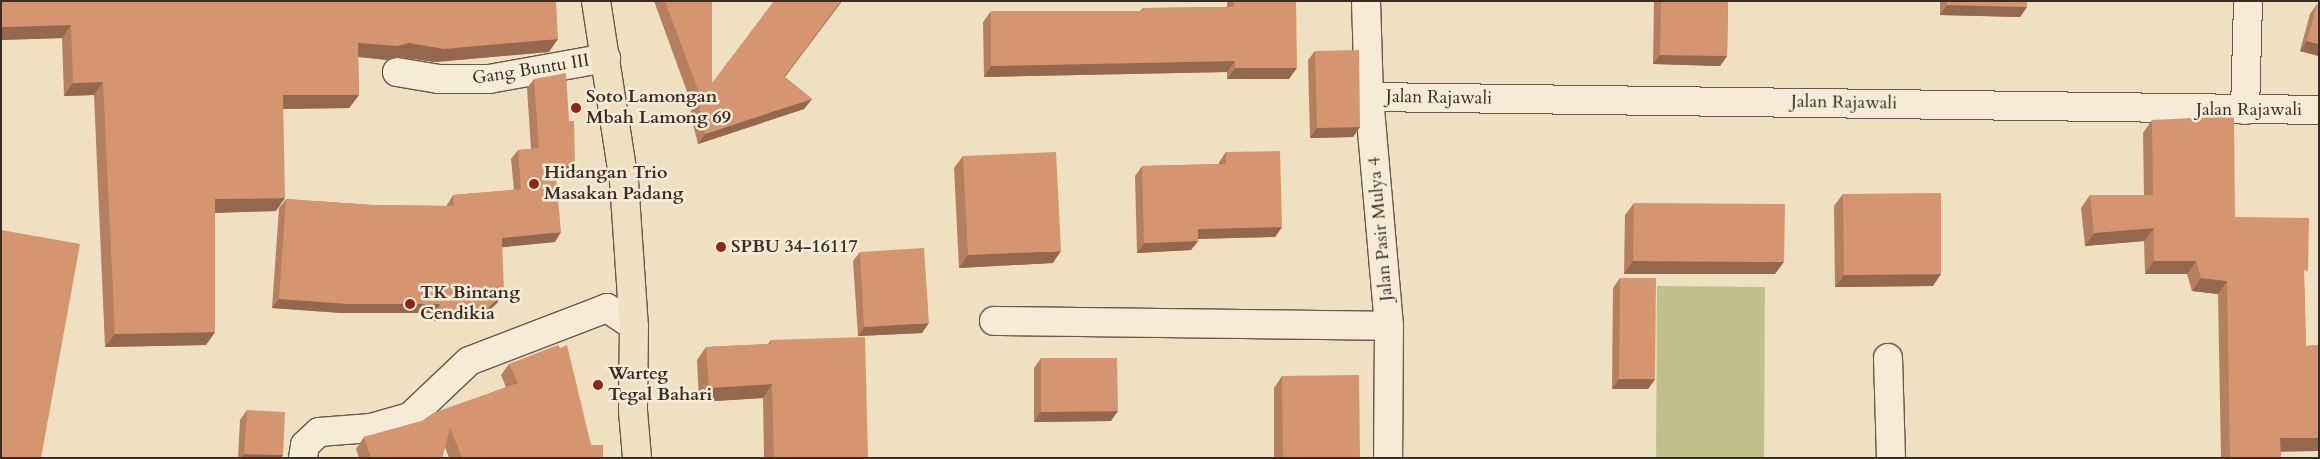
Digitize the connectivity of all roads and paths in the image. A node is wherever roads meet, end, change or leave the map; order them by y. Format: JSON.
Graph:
{"nodes":[{"id":1,"x":596,"y":1,"type":"edge"},
{"id":2,"x":1366,"y":1,"type":"edge"},
{"id":3,"x":2248,"y":1,"type":"edge"},
{"id":4,"x":606,"y":58,"type":"junction"},
{"id":5,"x":397,"y":72,"type":"dead end"},
{"id":6,"x":1369,"y":97,"type":"junction"},
{"id":7,"x":2245,"y":110,"type":"junction"},
{"id":8,"x":2319,"y":110,"type":"edge"},
{"id":9,"x":994,"y":321,"type":"dead end"},
{"id":10,"x":634,"y":326,"type":"junction"},
{"id":11,"x":1389,"y":326,"type":"junction"},
{"id":12,"x":1888,"y":358,"type":"dead end"},
{"id":13,"x":303,"y":458,"type":"edge"},
{"id":14,"x":637,"y":458,"type":"edge"},
{"id":15,"x":1388,"y":458,"type":"edge"},
{"id":16,"x":1891,"y":458,"type":"edge"}],
"edges":[{"from":1,"to":4,"type":"main road"},
{"from":2,"to":6,"type":"street","name":"Jalan Pasir Mulya 4"},
{"from":3,"to":7,"type":"street"},
{"from":4,"to":5,"type":"street","name":"Gang Buntu III"},
{"from":4,"to":10,"type":"main road"},
{"from":6,"to":7,"type":"street","name":"Jalan Rajawali"},
{"from":6,"to":11,"type":"street","name":"Jalan Pasir Mulya 4"},
{"from":7,"to":8,"type":"street","name":"Jalan Rajawali"},
{"from":9,"to":11,"type":"street"},
{"from":10,"to":13,"type":"street"},
{"from":10,"to":14,"type":"main road"},
{"from":11,"to":15,"type":"street","name":"Jalan Pasir Mulya 4"},
{"from":12,"to":16,"type":"street"}]}
